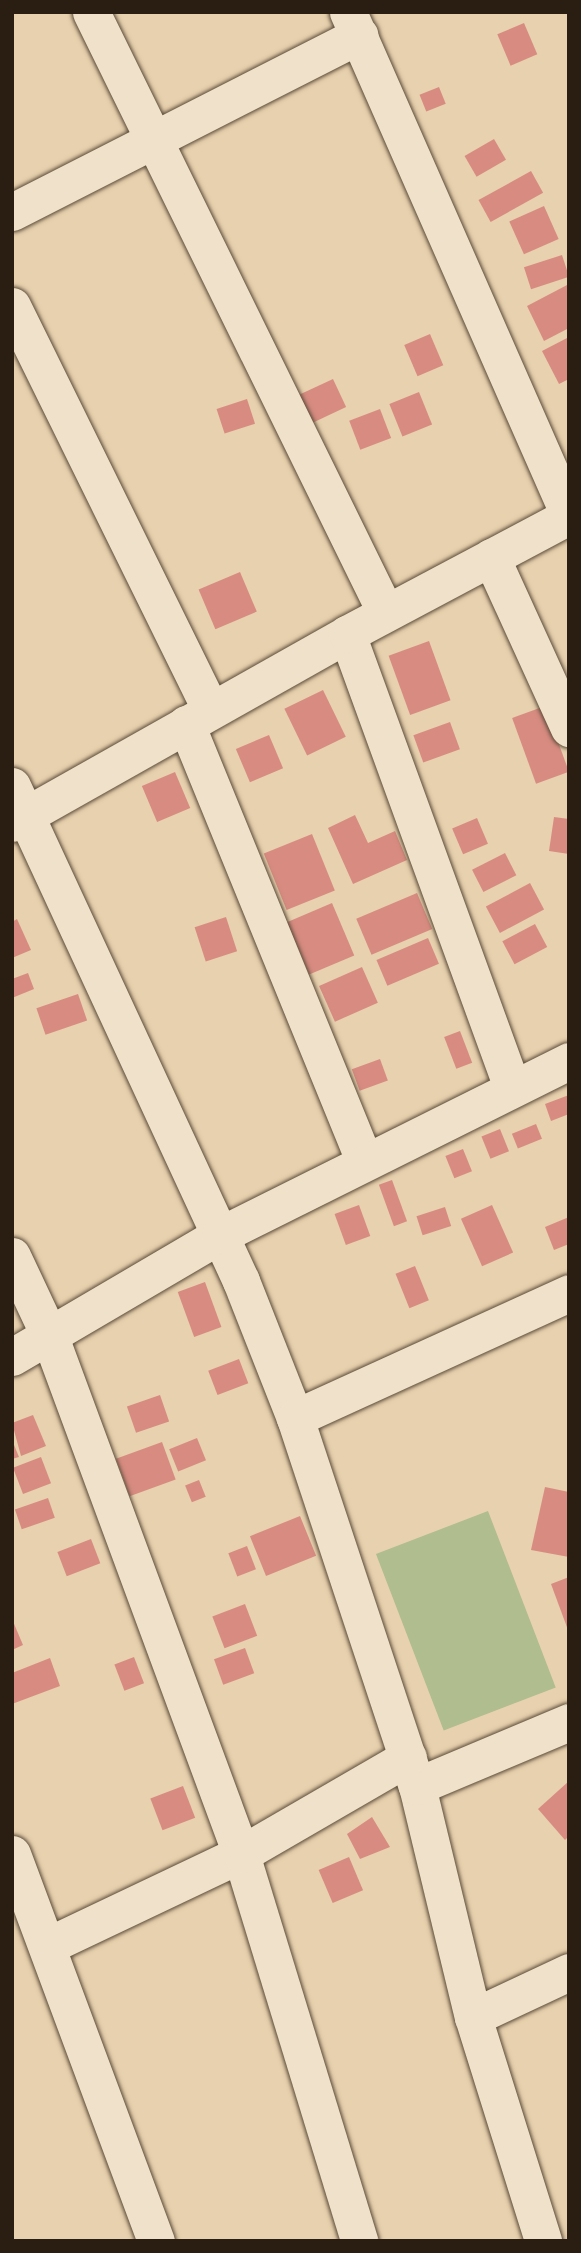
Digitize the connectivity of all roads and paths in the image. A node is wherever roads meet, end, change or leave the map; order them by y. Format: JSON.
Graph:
{"nodes":[{"id":1,"x":91,"y":12,"type":"edge"},
{"id":2,"x":354,"y":23,"type":"edge"},
{"id":3,"x":154,"y":140,"type":"junction"},
{"id":4,"x":12,"y":212,"type":"edge"},
{"id":5,"x":12,"y":306,"type":"edge"},
{"id":6,"x":569,"y":515,"type":"edge"},
{"id":7,"x":491,"y":557,"type":"junction"},
{"id":8,"x":386,"y":613,"type":"junction"},
{"id":9,"x":347,"y":634,"type":"junction"},
{"id":10,"x":198,"y":717,"type":"junction"},
{"id":11,"x":569,"y":728,"type":"edge"},
{"id":12,"x":17,"y":808,"type":"edge"},
{"id":13,"x":569,"y":1061,"type":"edge"},
{"id":14,"x":512,"y":1087,"type":"junction"},
{"id":15,"x":365,"y":1162,"type":"junction"},
{"id":16,"x":220,"y":1235,"type":"junction"},
{"id":17,"x":12,"y":1256,"type":"edge"},
{"id":18,"x":569,"y":1293,"type":"edge"},
{"id":19,"x":50,"y":1338,"type":"junction"},
{"id":20,"x":12,"y":1357,"type":"edge"},
{"id":21,"x":295,"y":1418,"type":"junction"},
{"id":22,"x":569,"y":1723,"type":"edge"},
{"id":23,"x":412,"y":1772,"type":"junction"},
{"id":24,"x":12,"y":1854,"type":"edge"},
{"id":25,"x":241,"y":1854,"type":"junction"},
{"id":26,"x":31,"y":1928,"type":"edge"},
{"id":27,"x":569,"y":1972,"type":"edge"},
{"id":28,"x":473,"y":2017,"type":"junction"},
{"id":29,"x":156,"y":2241,"type":"edge"},
{"id":30,"x":359,"y":2241,"type":"edge"},
{"id":31,"x":543,"y":2241,"type":"edge"}],
"edges":[{"from":1,"to":3,"type":"street"},
{"from":2,"to":3,"type":"street"},
{"from":2,"to":6,"type":"street"},
{"from":3,"to":4,"type":"street"},
{"from":3,"to":8,"type":"street"},
{"from":5,"to":10,"type":"street"},
{"from":6,"to":7,"type":"street"},
{"from":7,"to":8,"type":"street"},
{"from":7,"to":11,"type":"street"},
{"from":8,"to":9,"type":"street"},
{"from":9,"to":10,"type":"street"},
{"from":9,"to":14,"type":"street"},
{"from":10,"to":12,"type":"street"},
{"from":10,"to":15,"type":"street"},
{"from":12,"to":16,"type":"street"},
{"from":13,"to":14,"type":"street"},
{"from":14,"to":15,"type":"street"},
{"from":15,"to":16,"type":"street"},
{"from":16,"to":19,"type":"street"},
{"from":16,"to":21,"type":"street"},
{"from":17,"to":19,"type":"street"},
{"from":18,"to":21,"type":"street"},
{"from":19,"to":20,"type":"street"},
{"from":19,"to":25,"type":"street"},
{"from":21,"to":23,"type":"street"},
{"from":22,"to":23,"type":"street"},
{"from":23,"to":25,"type":"street"},
{"from":23,"to":28,"type":"street"},
{"from":24,"to":26,"type":"street"},
{"from":25,"to":26,"type":"street"},
{"from":25,"to":30,"type":"street"},
{"from":26,"to":29,"type":"street"},
{"from":27,"to":28,"type":"street"},
{"from":28,"to":31,"type":"street"}]}
